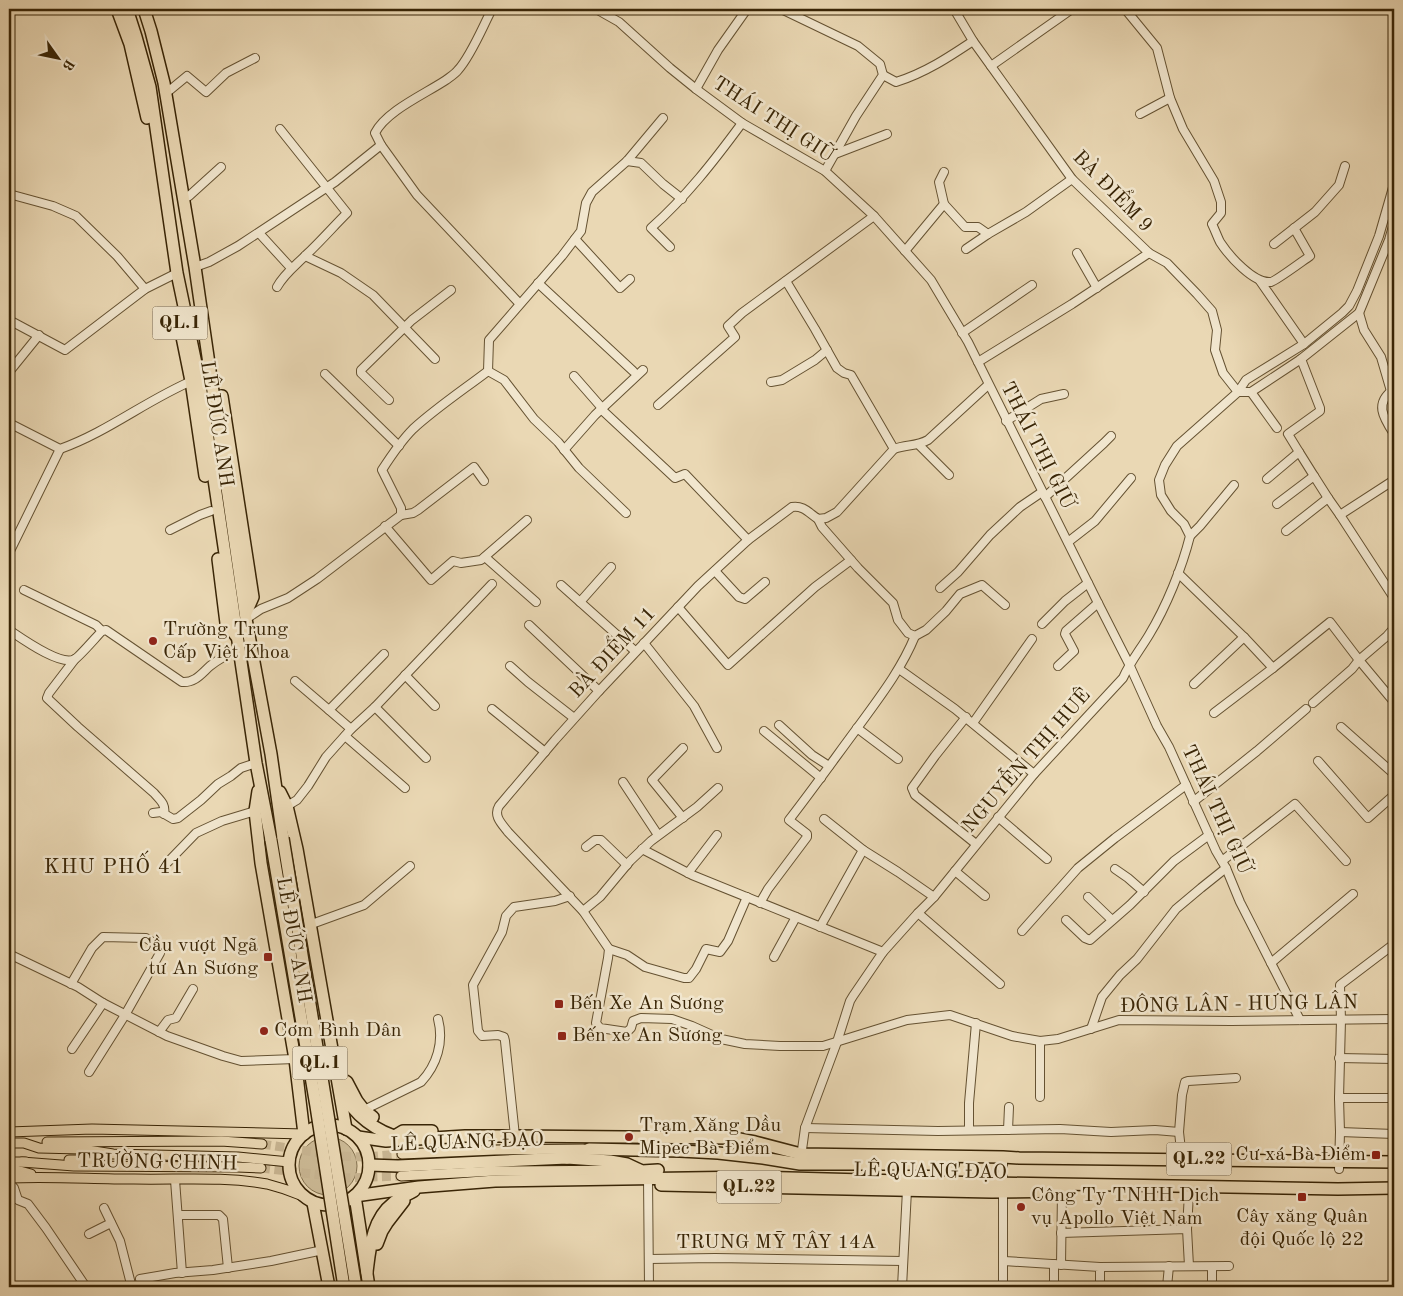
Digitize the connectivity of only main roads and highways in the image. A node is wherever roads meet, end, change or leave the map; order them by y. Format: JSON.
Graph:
{"nodes":[{"id":1,"x":118,"y":9,"type":"edge"},
{"id":2,"x":127,"y":9,"type":"edge"},
{"id":3,"x":144,"y":9,"type":"edge"},
{"id":4,"x":152,"y":9,"type":"edge"},
{"id":5,"x":141,"y":72,"type":"junction"},
{"id":6,"x":198,"y":266,"type":"junction"},
{"id":7,"x":195,"y":380,"type":"junction"},
{"id":8,"x":238,"y":643,"type":"junction"},
{"id":9,"x":260,"y":782,"type":"junction"},
{"id":10,"x":275,"y":782,"type":"junction"},
{"id":11,"x":277,"y":839,"type":"junction"},
{"id":12,"x":337,"y":1076,"type":"junction"},
{"id":13,"x":298,"y":1083,"type":"junction"},
{"id":14,"x":346,"y":1129,"type":"junction"},
{"id":15,"x":9,"y":1132,"type":"edge"},
{"id":16,"x":37,"y":1132,"type":"junction"},
{"id":17,"x":304,"y":1134,"type":"junction"},
{"id":18,"x":358,"y":1137,"type":"junction"},
{"id":19,"x":398,"y":1137,"type":"junction"},
{"id":20,"x":698,"y":1138,"type":"junction"},
{"id":21,"x":9,"y":1142,"type":"edge"},
{"id":22,"x":24,"y":1143,"type":"junction"},
{"id":23,"x":262,"y":1144,"type":"tunnel mouth"},
{"id":24,"x":588,"y":1149,"type":"junction"},
{"id":25,"x":114,"y":1154,"type":"junction"},
{"id":26,"x":402,"y":1154,"type":"tunnel mouth"},
{"id":27,"x":729,"y":1155,"type":"junction"},
{"id":28,"x":567,"y":1158,"type":"junction"},
{"id":29,"x":801,"y":1159,"type":"junction"},
{"id":30,"x":1004,"y":1161,"type":"junction"},
{"id":31,"x":9,"y":1162,"type":"edge"},
{"id":32,"x":22,"y":1162,"type":"junction"},
{"id":33,"x":289,"y":1162,"type":"junction"},
{"id":34,"x":1394,"y":1162,"type":"edge"},
{"id":35,"x":369,"y":1165,"type":"junction"},
{"id":36,"x":1339,"y":1165,"type":"junction"},
{"id":37,"x":9,"y":1168,"type":"edge"},
{"id":38,"x":261,"y":1168,"type":"tunnel mouth"},
{"id":39,"x":1394,"y":1169,"type":"edge"},
{"id":40,"x":41,"y":1176,"type":"junction"},
{"id":41,"x":401,"y":1176,"type":"tunnel mouth"},
{"id":42,"x":9,"y":1178,"type":"edge"},
{"id":43,"x":646,"y":1178,"type":"junction"},
{"id":44,"x":419,"y":1187,"type":"junction"},
{"id":45,"x":938,"y":1187,"type":"junction"},
{"id":46,"x":1004,"y":1187,"type":"junction"},
{"id":47,"x":1394,"y":1188,"type":"edge"},
{"id":48,"x":1394,"y":1195,"type":"edge"},
{"id":49,"x":303,"y":1196,"type":"junction"},
{"id":50,"x":355,"y":1196,"type":"junction"},
{"id":51,"x":313,"y":1202,"type":"junction"},
{"id":52,"x":367,"y":1272,"type":"junction"},
{"id":53,"x":329,"y":1284,"type":"edge"},
{"id":54,"x":344,"y":1287,"type":"edge"},
{"id":55,"x":356,"y":1287,"type":"edge"},
{"id":56,"x":369,"y":1287,"type":"edge"}],
"edges":[{"from":1,"to":5,"type":"highway","name":"LÊ ĐỨC ANH","number":"QL.1"},
{"from":2,"to":5,"type":"highway","name":"LÊ ĐỨC ANH","number":"QL.1"},
{"from":3,"to":6,"type":"highway","name":"LÊ ĐỨC ANH","number":"QL.1"},
{"from":4,"to":6,"type":"highway","name":"LÊ ĐỨC ANH","number":"QL.1"},
{"from":5,"to":7,"type":"highway","name":"LÊ ĐỨC ANH","number":"QL.1"},
{"from":6,"to":10,"type":"highway","name":"LÊ ĐỨC ANH","number":"QL.1"},
{"from":7,"to":8,"type":"highway","name":"LÊ ĐỨC ANH","number":"QL.1"},
{"from":7,"to":8,"type":"highway","name":"LÊ ĐỨC ANH","number":"QL.1"},
{"from":8,"to":9,"type":"highway","name":"LÊ ĐỨC ANH","number":"QL.1"},
{"from":9,"to":11,"type":"highway","name":"LÊ ĐỨC ANH","number":"QL.1"},
{"from":9,"to":13,"type":"highway","name":"LÊ ĐỨC ANH","number":"QL.1"},
{"from":10,"to":11,"type":"highway","name":"LÊ ĐỨC ANH","number":"QL.1"},
{"from":10,"to":12,"type":"highway","name":"LÊ ĐỨC ANH","number":"QL.1"},
{"from":11,"to":54,"type":"highway","number":"QL.1","bridge":true},
{"from":11,"to":55,"type":"highway","number":"QL.1","bridge":true},
{"from":12,"to":13,"type":"highway"},
{"from":12,"to":14,"type":"highway","name":"LÊ ĐỨC ANH","number":"QL.1"},
{"from":12,"to":19,"type":"highway"},
{"from":12,"to":19,"type":"highway"},
{"from":13,"to":17,"type":"highway","name":"LÊ ĐỨC ANH","number":"QL.1"},
{"from":14,"to":17,"type":"highway"},
{"from":14,"to":18,"type":"highway"},
{"from":15,"to":16,"type":"main road","name":"TRƯỜNG CHINH"},
{"from":16,"to":17,"type":"main road","name":"TRƯỜNG CHINH"},
{"from":16,"to":21,"type":"main road"},
{"from":17,"to":33,"type":"highway"},
{"from":18,"to":19,"type":"highway","name":"LÊ QUANG ĐẠO","number":"QL.22"},
{"from":18,"to":35,"type":"highway"},
{"from":19,"to":20,"type":"highway","name":"LÊ QUANG ĐẠO","number":"QL.22"},
{"from":20,"to":27,"type":"highway"},
{"from":20,"to":29,"type":"highway","name":"LÊ QUANG ĐẠO","number":"QL.22"},
{"from":21,"to":22,"type":"main road"},
{"from":22,"to":23,"type":"main road"},
{"from":22,"to":25,"type":"main road"},
{"from":24,"to":26,"type":"main road"},
{"from":24,"to":27,"type":"highway","name":"LÊ QUANG ĐẠO","number":"QL.22"},
{"from":24,"to":28,"type":"highway","name":"LÊ QUANG ĐẠO","number":"QL.22"},
{"from":25,"to":32,"type":"main road"},
{"from":25,"to":33,"type":"main road","name":"TRƯỜNG CHINH"},
{"from":27,"to":29,"type":"highway","name":"LÊ QUANG ĐẠO","number":"QL.22"},
{"from":28,"to":35,"type":"highway","name":"LÊ QUANG ĐẠO"},
{"from":28,"to":43,"type":"highway","name":"LÊ QUANG ĐẠO","number":"QL.22"},
{"from":29,"to":30,"type":"highway","name":"LÊ QUANG ĐẠO","number":"QL.22"},
{"from":30,"to":36,"type":"highway","name":"LÊ QUANG ĐẠO","number":"QL.22"},
{"from":30,"to":36,"type":"highway","name":"LÊ QUANG ĐẠO","number":"QL.22"},
{"from":31,"to":32,"type":"main road"},
{"from":32,"to":38,"type":"main road"},
{"from":33,"to":49,"type":"highway"},
{"from":34,"to":36,"type":"highway","name":"LÊ QUANG ĐẠO","number":"QL.22"},
{"from":35,"to":50,"type":"highway"},
{"from":36,"to":39,"type":"highway","name":"LÊ QUANG ĐẠO","number":"QL.22"},
{"from":37,"to":40,"type":"main road"},
{"from":40,"to":42,"type":"main road","name":"TRƯỜNG CHINH"},
{"from":40,"to":49,"type":"main road","name":"TRƯỜNG CHINH"},
{"from":41,"to":43,"type":"main road"},
{"from":43,"to":44,"type":"highway","name":"LÊ QUANG ĐẠO","number":"QL.22"},
{"from":43,"to":45,"type":"highway","name":"LÊ QUANG ĐẠO","number":"QL.22"},
{"from":43,"to":45,"type":"highway","name":"LÊ QUANG ĐẠO","number":"QL.22"},
{"from":44,"to":50,"type":"highway","name":"LÊ QUANG ĐẠO","number":"QL.22"},
{"from":44,"to":52,"type":"highway"},
{"from":45,"to":46,"type":"highway","name":"LÊ QUANG ĐẠO","number":"QL.22"},
{"from":46,"to":47,"type":"highway","name":"LÊ QUANG ĐẠO","number":"QL.22"},
{"from":46,"to":48,"type":"highway","name":"LÊ QUANG ĐẠO","number":"QL.22"},
{"from":49,"to":51,"type":"highway"},
{"from":50,"to":51,"type":"highway"},
{"from":50,"to":52,"type":"highway"},
{"from":51,"to":53,"type":"highway"},
{"from":52,"to":53,"type":"highway"},
{"from":52,"to":56,"type":"highway"}]}
